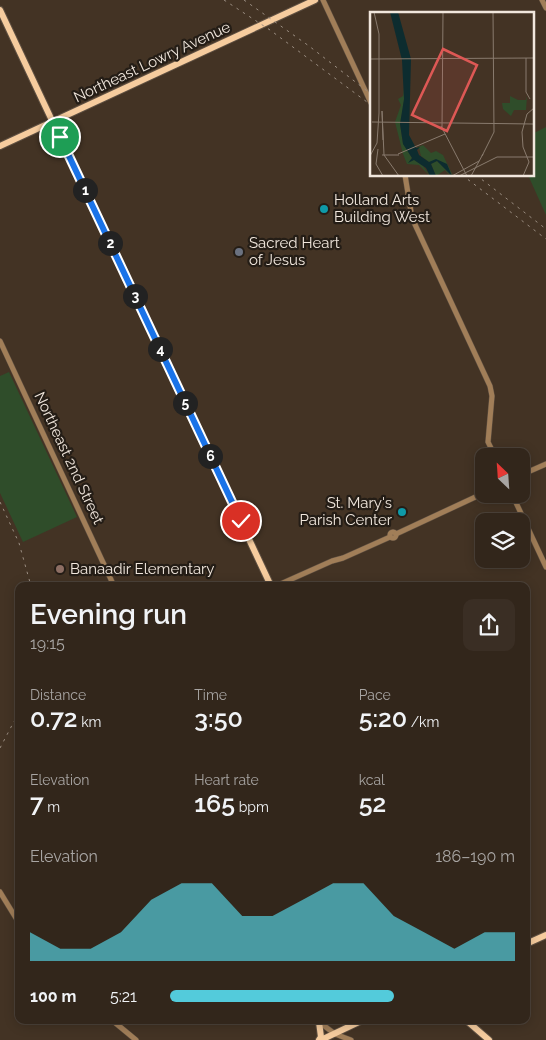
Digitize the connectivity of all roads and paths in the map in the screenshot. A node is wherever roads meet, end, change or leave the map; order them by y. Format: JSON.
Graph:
{"nodes":[{"id":1,"x":315,"y":0,"type":"edge"},
{"id":2,"x":324,"y":0,"type":"edge"},
{"id":3,"x":542,"y":0,"type":"edge"},
{"id":4,"x":546,"y":8,"type":"edge"},
{"id":5,"x":0,"y":10,"type":"edge"},
{"id":6,"x":370,"y":101,"type":"edge"},
{"id":7,"x":53,"y":122,"type":"junction"},
{"id":8,"x":0,"y":146,"type":"edge"},
{"id":9,"x":406,"y":176,"type":"edge"},
{"id":10,"x":0,"y":341,"type":"edge"},
{"id":11,"x":491,"y":448,"type":"edge"},
{"id":12,"x":546,"y":464,"type":"edge"},
{"id":13,"x":530,"y":471,"type":"edge"},
{"id":14,"x":475,"y":497,"type":"edge"},
{"id":15,"x":516,"y":503,"type":"edge"},
{"id":16,"x":546,"y":567,"type":"edge"},
{"id":17,"x":112,"y":582,"type":"edge"},
{"id":18,"x":269,"y":582,"type":"edge"},
{"id":19,"x":285,"y":582,"type":"edge"},
{"id":20,"x":0,"y":892,"type":"edge"},
{"id":21,"x":15,"y":916,"type":"edge"},
{"id":22,"x":546,"y":935,"type":"edge"},
{"id":23,"x":530,"y":942,"type":"edge"},
{"id":24,"x":117,"y":1024,"type":"edge"},
{"id":25,"x":319,"y":1024,"type":"edge"},
{"id":26,"x":323,"y":1024,"type":"edge"},
{"id":27,"x":355,"y":1024,"type":"edge"},
{"id":28,"x":469,"y":1024,"type":"edge"},
{"id":29,"x":335,"y":1034,"type":"junction"},
{"id":30,"x":136,"y":1040,"type":"edge"},
{"id":31,"x":320,"y":1040,"type":"edge"},
{"id":32,"x":351,"y":1040,"type":"edge"},
{"id":33,"x":489,"y":1040,"type":"edge"}],
"edges":[{"from":1,"to":7,"type":"main road","name":"Northeast Lowry Avenue"},
{"from":2,"to":6,"type":"street"},
{"from":3,"to":4,"type":"street"},
{"from":5,"to":7,"type":"main road"},
{"from":7,"to":8,"type":"main road","name":"Northeast Lowry Avenue"},
{"from":7,"to":18,"type":"main road"},
{"from":9,"to":11,"type":"street"},
{"from":10,"to":17,"type":"street","name":"Northeast 2nd Street"},
{"from":12,"to":13,"type":"street"},
{"from":14,"to":19,"type":"street"},
{"from":15,"to":16,"type":"street"},
{"from":20,"to":21,"type":"street"},
{"from":22,"to":23,"type":"main road"},
{"from":24,"to":30,"type":"street"},
{"from":25,"to":31,"type":"main road"},
{"from":26,"to":29,"type":"street"},
{"from":27,"to":29,"type":"main road"},
{"from":28,"to":33,"type":"main road"},
{"from":29,"to":31,"type":"main road"},
{"from":29,"to":32,"type":"street"}]}
